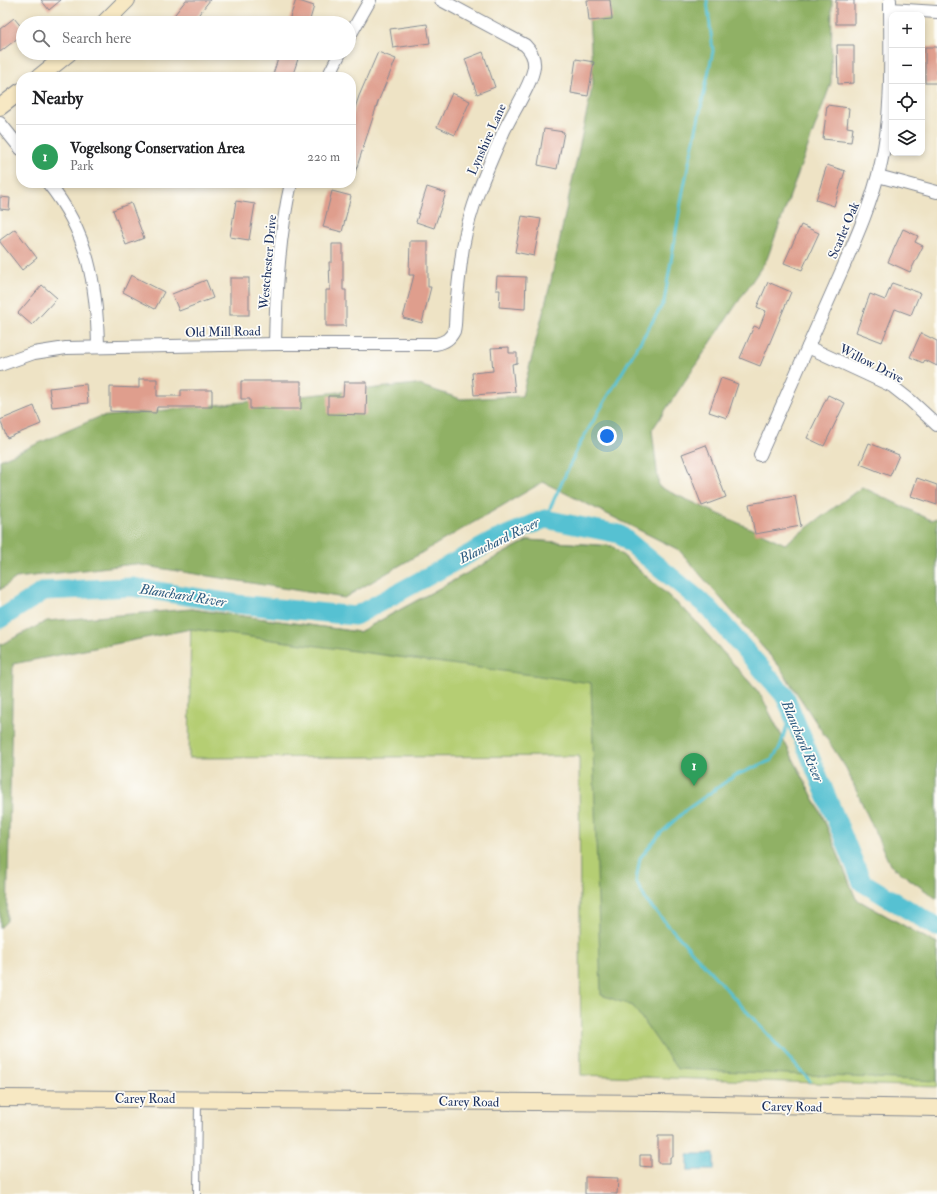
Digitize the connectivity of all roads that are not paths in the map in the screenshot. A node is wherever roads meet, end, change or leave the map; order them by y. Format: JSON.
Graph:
{"nodes":[{"id":1,"x":127,"y":0,"type":"edge"},
{"id":2,"x":370,"y":0,"type":"edge"},
{"id":3,"x":441,"y":0,"type":"edge"},
{"id":4,"x":890,"y":5,"type":"edge"},
{"id":5,"x":937,"y":12,"type":"edge"},
{"id":6,"x":111,"y":16,"type":"edge"},
{"id":7,"x":356,"y":25,"type":"edge"},
{"id":8,"x":60,"y":60,"type":"edge"},
{"id":9,"x":336,"y":60,"type":"edge"},
{"id":10,"x":45,"y":72,"type":"edge"},
{"id":11,"x":330,"y":72,"type":"edge"},
{"id":12,"x":16,"y":95,"type":"edge"},
{"id":13,"x":0,"y":107,"type":"edge"},
{"id":14,"x":0,"y":123,"type":"edge"},
{"id":15,"x":16,"y":144,"type":"edge"},
{"id":16,"x":878,"y":176,"type":"junction"},
{"id":17,"x":52,"y":188,"type":"edge"},
{"id":18,"x":291,"y":188,"type":"edge"},
{"id":19,"x":937,"y":192,"type":"edge"},
{"id":20,"x":448,"y":340,"type":"joint"},
{"id":21,"x":275,"y":344,"type":"junction"},
{"id":22,"x":98,"y":347,"type":"junction"},
{"id":23,"x":808,"y":347,"type":"junction"},
{"id":24,"x":0,"y":365,"type":"edge"},
{"id":25,"x":937,"y":425,"type":"edge"},
{"id":26,"x":760,"y":455,"type":"dead end"},
{"id":27,"x":0,"y":1098,"type":"edge"},
{"id":28,"x":198,"y":1098,"type":"junction"},
{"id":29,"x":937,"y":1108,"type":"edge"},
{"id":30,"x":197,"y":1194,"type":"edge"}],
"edges":[{"from":1,"to":6,"type":"main road"},
{"from":2,"to":7,"type":"street"},
{"from":3,"to":20,"type":"street","name":"Lynshire Lane"},
{"from":4,"to":5,"type":"street"},
{"from":4,"to":16,"type":"street","name":"Scarlet Oak"},
{"from":8,"to":10,"type":"main road"},
{"from":9,"to":11,"type":"street"},
{"from":12,"to":13,"type":"main road"},
{"from":14,"to":15,"type":"street"},
{"from":16,"to":19,"type":"street"},
{"from":16,"to":23,"type":"street","name":"Scarlet Oak"},
{"from":17,"to":22,"type":"street"},
{"from":18,"to":21,"type":"street","name":"Westchester Drive"},
{"from":20,"to":21,"type":"street","name":"Old Mill Road"},
{"from":21,"to":22,"type":"street","name":"Old Mill Road"},
{"from":22,"to":24,"type":"street","name":"Old Mill Road"},
{"from":23,"to":25,"type":"street","name":"Willow Drive"},
{"from":23,"to":26,"type":"street","name":"Scarlet Oak"},
{"from":27,"to":28,"type":"main road","name":"Carey Road"},
{"from":28,"to":29,"type":"main road","name":"Carey Road"},
{"from":28,"to":30,"type":"lane"}]}
